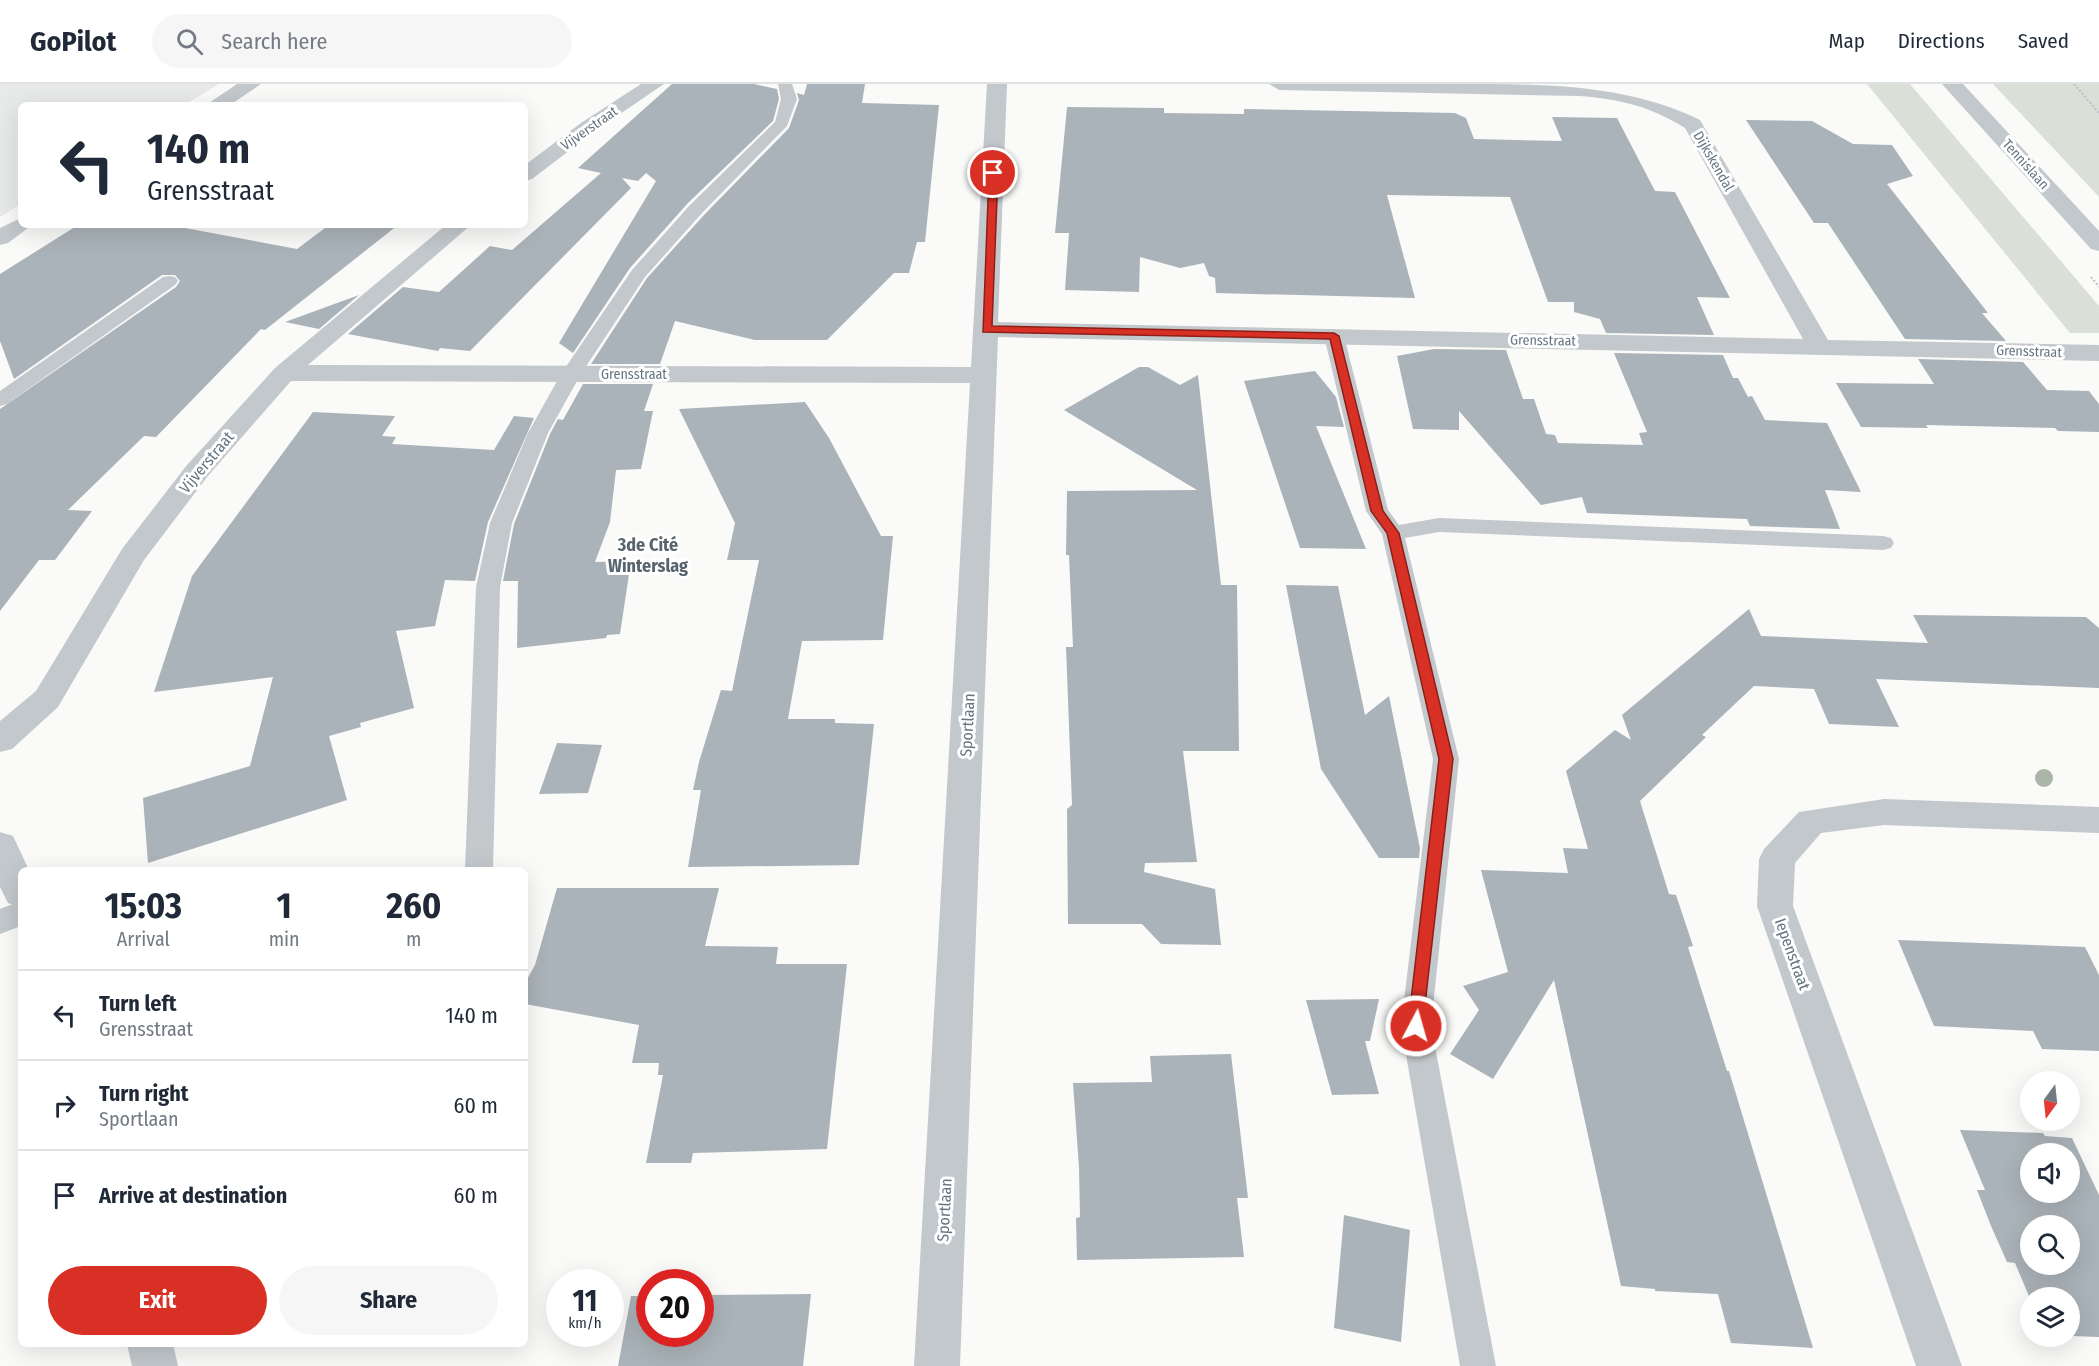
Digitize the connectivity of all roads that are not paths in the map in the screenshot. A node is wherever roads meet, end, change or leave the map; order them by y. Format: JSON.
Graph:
{"nodes":[{"id":1,"x":250,"y":84,"type":"edge"},
{"id":2,"x":654,"y":84,"type":"edge"},
{"id":3,"x":785,"y":84,"type":"edge"},
{"id":4,"x":997,"y":84,"type":"edge"},
{"id":5,"x":1279,"y":84,"type":"edge"},
{"id":6,"x":1952,"y":84,"type":"edge"},
{"id":7,"x":221,"y":102,"type":"edge"},
{"id":8,"x":528,"y":173,"type":"edge"},
{"id":9,"x":18,"y":227,"type":"edge"},
{"id":10,"x":456,"y":228,"type":"edge"},
{"id":11,"x":0,"y":238,"type":"edge"},
{"id":12,"x":2099,"y":244,"type":"edge"},
{"id":13,"x":169,"y":281,"type":"dead end"},
{"id":14,"x":986,"y":329,"type":"junction"},
{"id":15,"x":1334,"y":336,"type":"junction"},
{"id":16,"x":1819,"y":345,"type":"junction"},
{"id":17,"x":2099,"y":353,"type":"edge"},
{"id":18,"x":284,"y":373,"type":"junction"},
{"id":19,"x":571,"y":374,"type":"junction"},
{"id":20,"x":984,"y":375,"type":"junction"},
{"id":21,"x":0,"y":400,"type":"edge"},
{"id":22,"x":1393,"y":533,"type":"junction"},
{"id":23,"x":1883,"y":543,"type":"dead end"},
{"id":24,"x":0,"y":740,"type":"edge"},
{"id":25,"x":2099,"y":820,"type":"edge"},
{"id":26,"x":0,"y":846,"type":"edge"},
{"id":27,"x":478,"y":867,"type":"edge"},
{"id":28,"x":18,"y":886,"type":"edge"},
{"id":29,"x":18,"y":913,"type":"edge"},
{"id":30,"x":0,"y":922,"type":"edge"},
{"id":31,"x":937,"y":1366,"type":"edge"},
{"id":32,"x":1478,"y":1366,"type":"edge"},
{"id":33,"x":1939,"y":1366,"type":"edge"}],
"edges":[{"from":1,"to":7,"type":"street"},
{"from":2,"to":8,"type":"street","name":"Vijverstraat"},
{"from":3,"to":19,"type":"lane"},
{"from":4,"to":14,"type":"street","name":"Sportlaan"},
{"from":5,"to":16,"type":"street","name":"Dijkskendal"},
{"from":6,"to":12,"type":"street","name":"Tennislaan"},
{"from":9,"to":11,"type":"street"},
{"from":10,"to":18,"type":"street","name":"Vijverstraat"},
{"from":13,"to":21,"type":"lane"},
{"from":14,"to":15,"type":"street","name":"Grensstraat"},
{"from":14,"to":20,"type":"street","name":"Sportlaan"},
{"from":15,"to":16,"type":"street","name":"Grensstraat"},
{"from":15,"to":22,"type":"lane"},
{"from":16,"to":17,"type":"street","name":"Grensstraat"},
{"from":18,"to":19,"type":"street","name":"Grensstraat"},
{"from":18,"to":24,"type":"street","name":"Vijverstraat"},
{"from":19,"to":20,"type":"street","name":"Grensstraat"},
{"from":19,"to":27,"type":"lane"},
{"from":20,"to":31,"type":"street","name":"Sportlaan"},
{"from":22,"to":23,"type":"lane"},
{"from":22,"to":32,"type":"lane"},
{"from":25,"to":33,"type":"street","name":"Iepenstraat"},
{"from":26,"to":28,"type":"street"},
{"from":29,"to":30,"type":"lane"}]}
